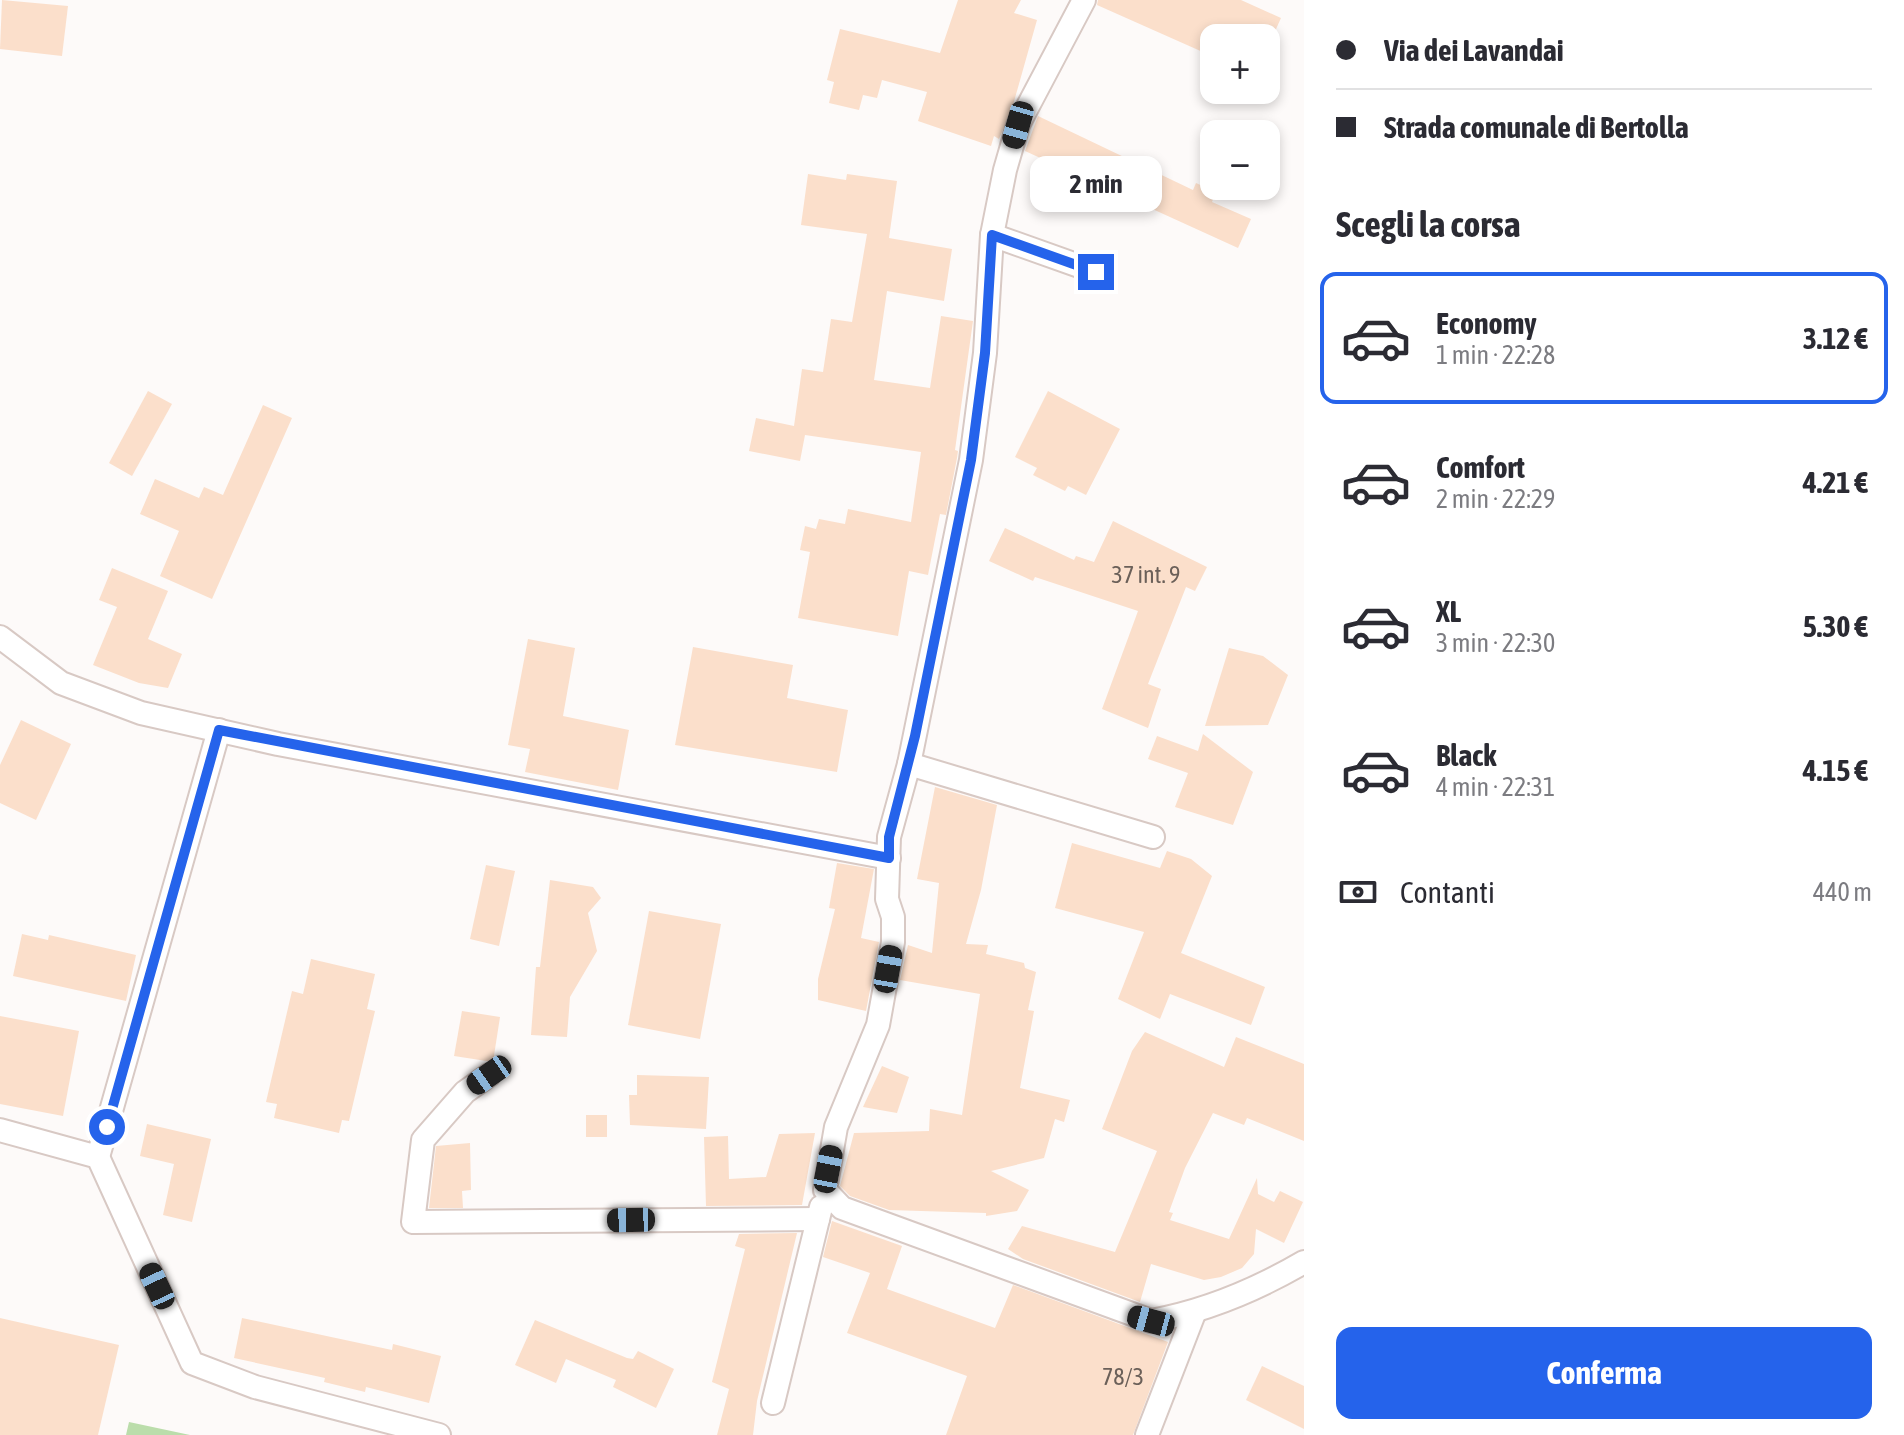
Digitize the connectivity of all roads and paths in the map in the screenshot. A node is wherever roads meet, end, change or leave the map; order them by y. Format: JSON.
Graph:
{"nodes":[{"id":1,"x":1084,"y":0,"type":"edge"},
{"id":2,"x":992,"y":235,"type":"junction"},
{"id":3,"x":1096,"y":272,"type":"dead end"},
{"id":4,"x":0,"y":637,"type":"edge"},
{"id":5,"x":219,"y":730,"type":"junction"},
{"id":6,"x":909,"y":764,"type":"junction"},
{"id":7,"x":1153,"y":837,"type":"dead end"},
{"id":8,"x":889,"y":858,"type":"junction"},
{"id":9,"x":489,"y":1075,"type":"dead end"},
{"id":10,"x":0,"y":1130,"type":"edge"},
{"id":11,"x":98,"y":1157,"type":"junction"},
{"id":12,"x":825,"y":1190,"type":"junction"},
{"id":13,"x":818,"y":1219,"type":"junction"},
{"id":14,"x":1304,"y":1262,"type":"edge"},
{"id":15,"x":1195,"y":1311,"type":"junction"},
{"id":16,"x":773,"y":1403,"type":"dead end"},
{"id":17,"x":439,"y":1435,"type":"edge"},
{"id":18,"x":1147,"y":1435,"type":"edge"}],
"edges":[{"from":1,"to":2,"type":"street"},
{"from":2,"to":3,"type":"street"},
{"from":2,"to":6,"type":"street"},
{"from":4,"to":5,"type":"street"},
{"from":5,"to":8,"type":"street"},
{"from":5,"to":11,"type":"street"},
{"from":6,"to":7,"type":"street"},
{"from":6,"to":8,"type":"street"},
{"from":8,"to":12,"type":"street"},
{"from":9,"to":13,"type":"street"},
{"from":10,"to":11,"type":"street"},
{"from":11,"to":17,"type":"street"},
{"from":12,"to":13,"type":"street"},
{"from":12,"to":15,"type":"street"},
{"from":13,"to":16,"type":"street"},
{"from":14,"to":15,"type":"street"},
{"from":15,"to":18,"type":"street"}]}
